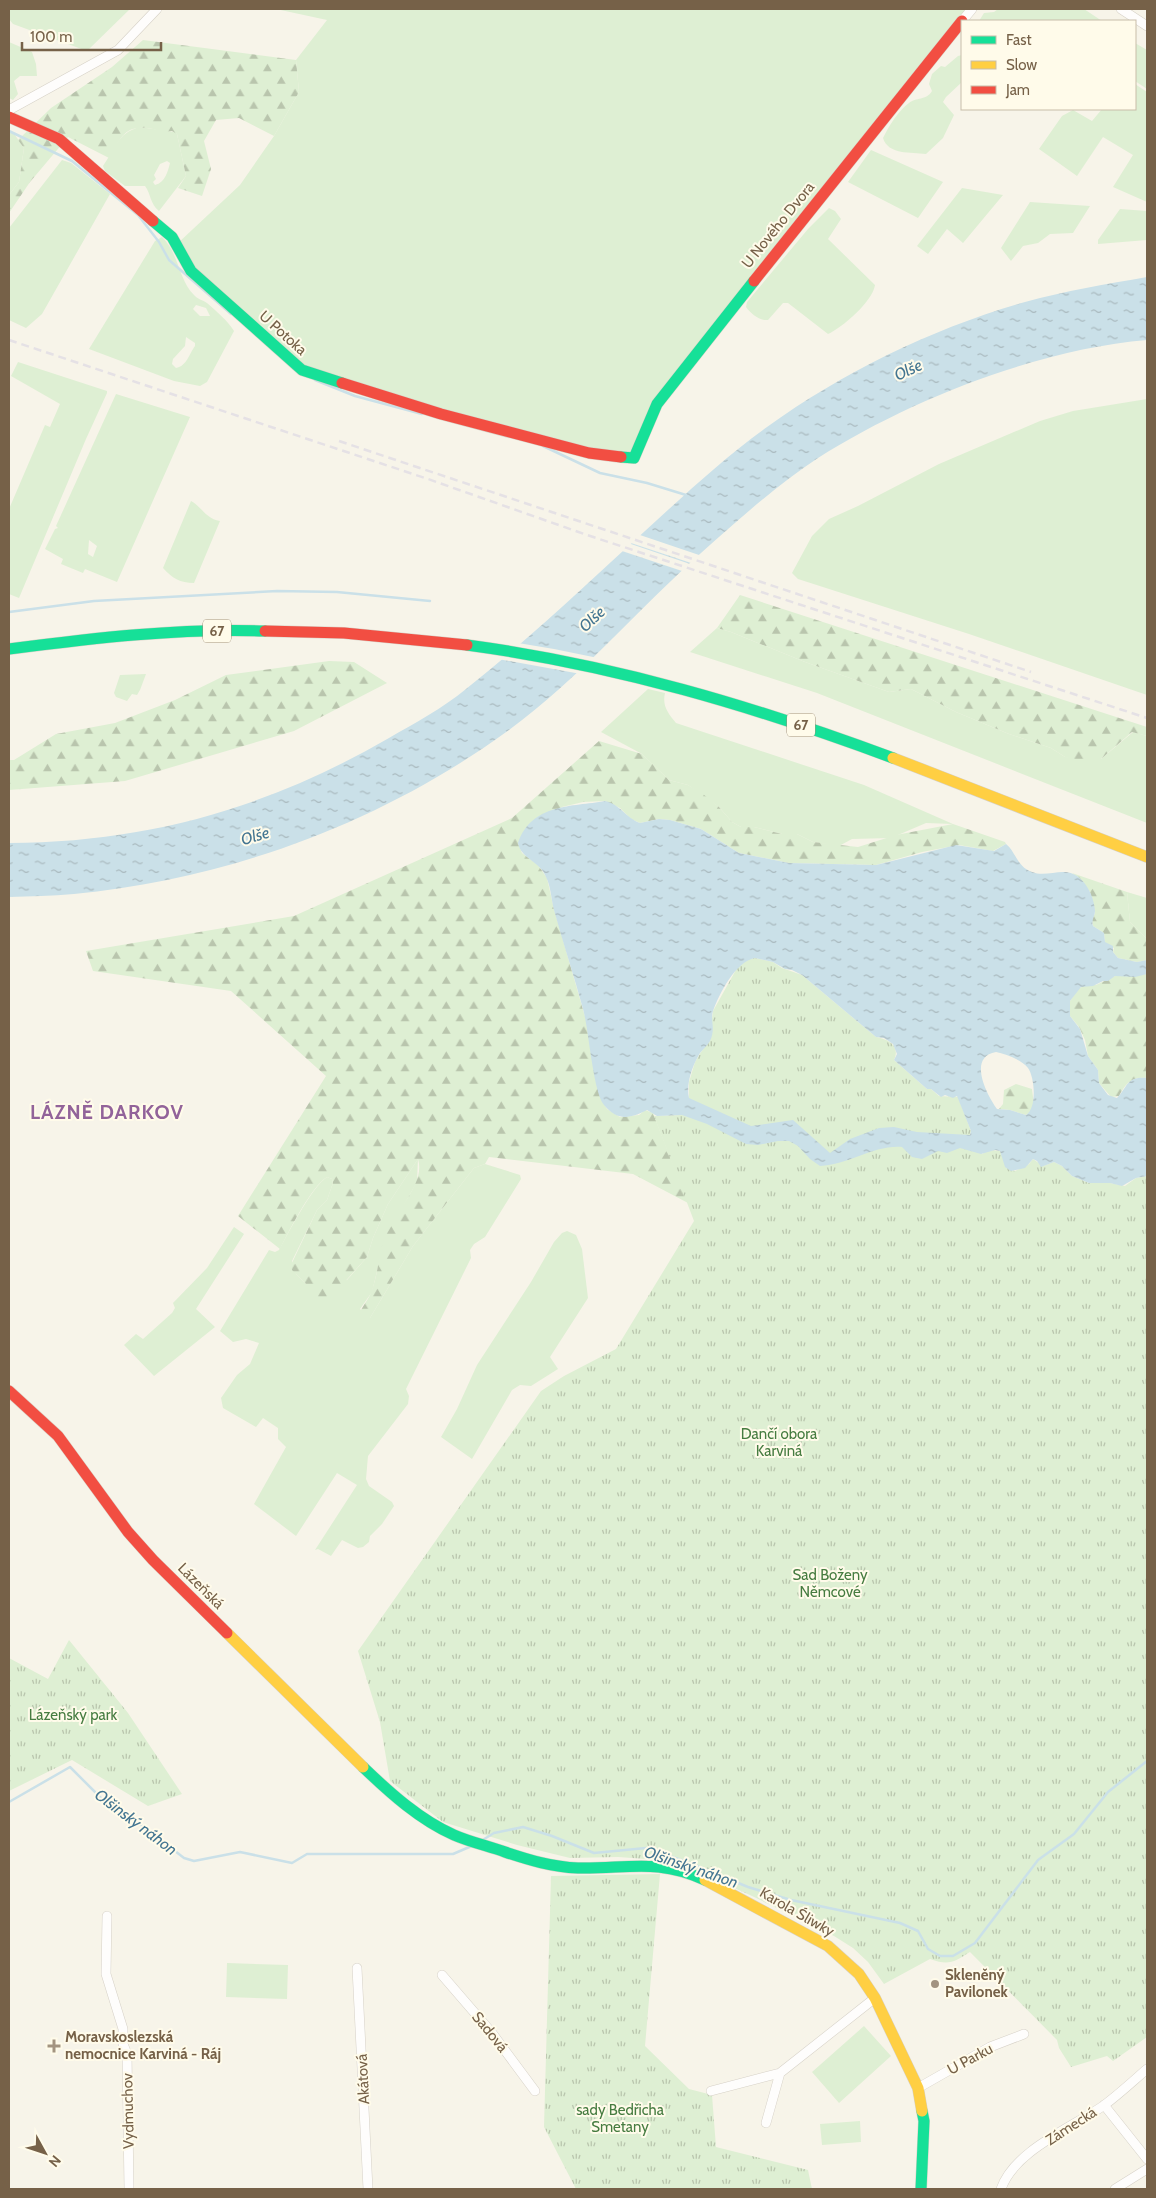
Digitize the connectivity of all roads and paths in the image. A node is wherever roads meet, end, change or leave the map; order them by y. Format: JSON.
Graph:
{"nodes":[{"id":1,"x":156,"y":9,"type":"edge"},
{"id":2,"x":972,"y":9,"type":"edge"},
{"id":3,"x":1121,"y":9,"type":"edge"},
{"id":4,"x":963,"y":20,"type":"edge"},
{"id":5,"x":961,"y":22,"type":"edge"},
{"id":6,"x":1147,"y":26,"type":"edge"},
{"id":7,"x":9,"y":110,"type":"edge"},
{"id":8,"x":9,"y":117,"type":"edge"},
{"id":9,"x":634,"y":458,"type":"joint"},
{"id":10,"x":9,"y":649,"type":"edge"},
{"id":11,"x":1146,"y":856,"type":"edge"},
{"id":12,"x":9,"y":1391,"type":"edge"},
{"id":13,"x":387,"y":1790,"type":"joint"},
{"id":14,"x":107,"y":1916,"type":"dead end"},
{"id":15,"x":357,"y":1968,"type":"dead end"},
{"id":16,"x":442,"y":1976,"type":"dead end"},
{"id":17,"x":875,"y":1998,"type":"junction"},
{"id":18,"x":1024,"y":2034,"type":"dead end"},
{"id":19,"x":1147,"y":2069,"type":"edge"},
{"id":20,"x":780,"y":2073,"type":"junction"},
{"id":21,"x":918,"y":2088,"type":"junction"},
{"id":22,"x":535,"y":2091,"type":"dead end"},
{"id":23,"x":711,"y":2092,"type":"dead end"},
{"id":24,"x":1104,"y":2105,"type":"junction"},
{"id":25,"x":766,"y":2123,"type":"dead end"},
{"id":26,"x":1147,"y":2159,"type":"edge"},
{"id":27,"x":1147,"y":2169,"type":"edge"},
{"id":28,"x":129,"y":2189,"type":"edge"},
{"id":29,"x":368,"y":2189,"type":"edge"},
{"id":30,"x":921,"y":2189,"type":"edge"},
{"id":31,"x":1001,"y":2189,"type":"edge"},
{"id":32,"x":1115,"y":2189,"type":"edge"}],
"edges":[{"from":1,"to":7,"type":"street"},
{"from":2,"to":4,"type":"street","name":"U Nového Dvora"},
{"from":3,"to":6,"type":"street"},
{"from":5,"to":9,"type":"street","name":"U Nového Dvora"},
{"from":8,"to":9,"type":"street","name":"U Potoka"},
{"from":10,"to":11,"type":"street","number":"67"},
{"from":12,"to":13,"type":"street","name":"Lázeňská"},
{"from":13,"to":17,"type":"street","name":"Karola Śliwky"},
{"from":14,"to":28,"type":"street","name":"Vydmuchov"},
{"from":15,"to":29,"type":"street","name":"Akátová"},
{"from":16,"to":22,"type":"street","name":"Sadová"},
{"from":17,"to":20,"type":"street"},
{"from":17,"to":21,"type":"street","name":"Karola Śliwky"},
{"from":18,"to":21,"type":"street","name":"U Parku"},
{"from":19,"to":24,"type":"street","name":"Zámecká"},
{"from":20,"to":23,"type":"street"},
{"from":20,"to":25,"type":"street"},
{"from":21,"to":30,"type":"street","name":"Karola Śliwky"},
{"from":24,"to":26,"type":"street"},
{"from":24,"to":31,"type":"street","name":"Zámecká"},
{"from":27,"to":32,"type":"street"}]}
